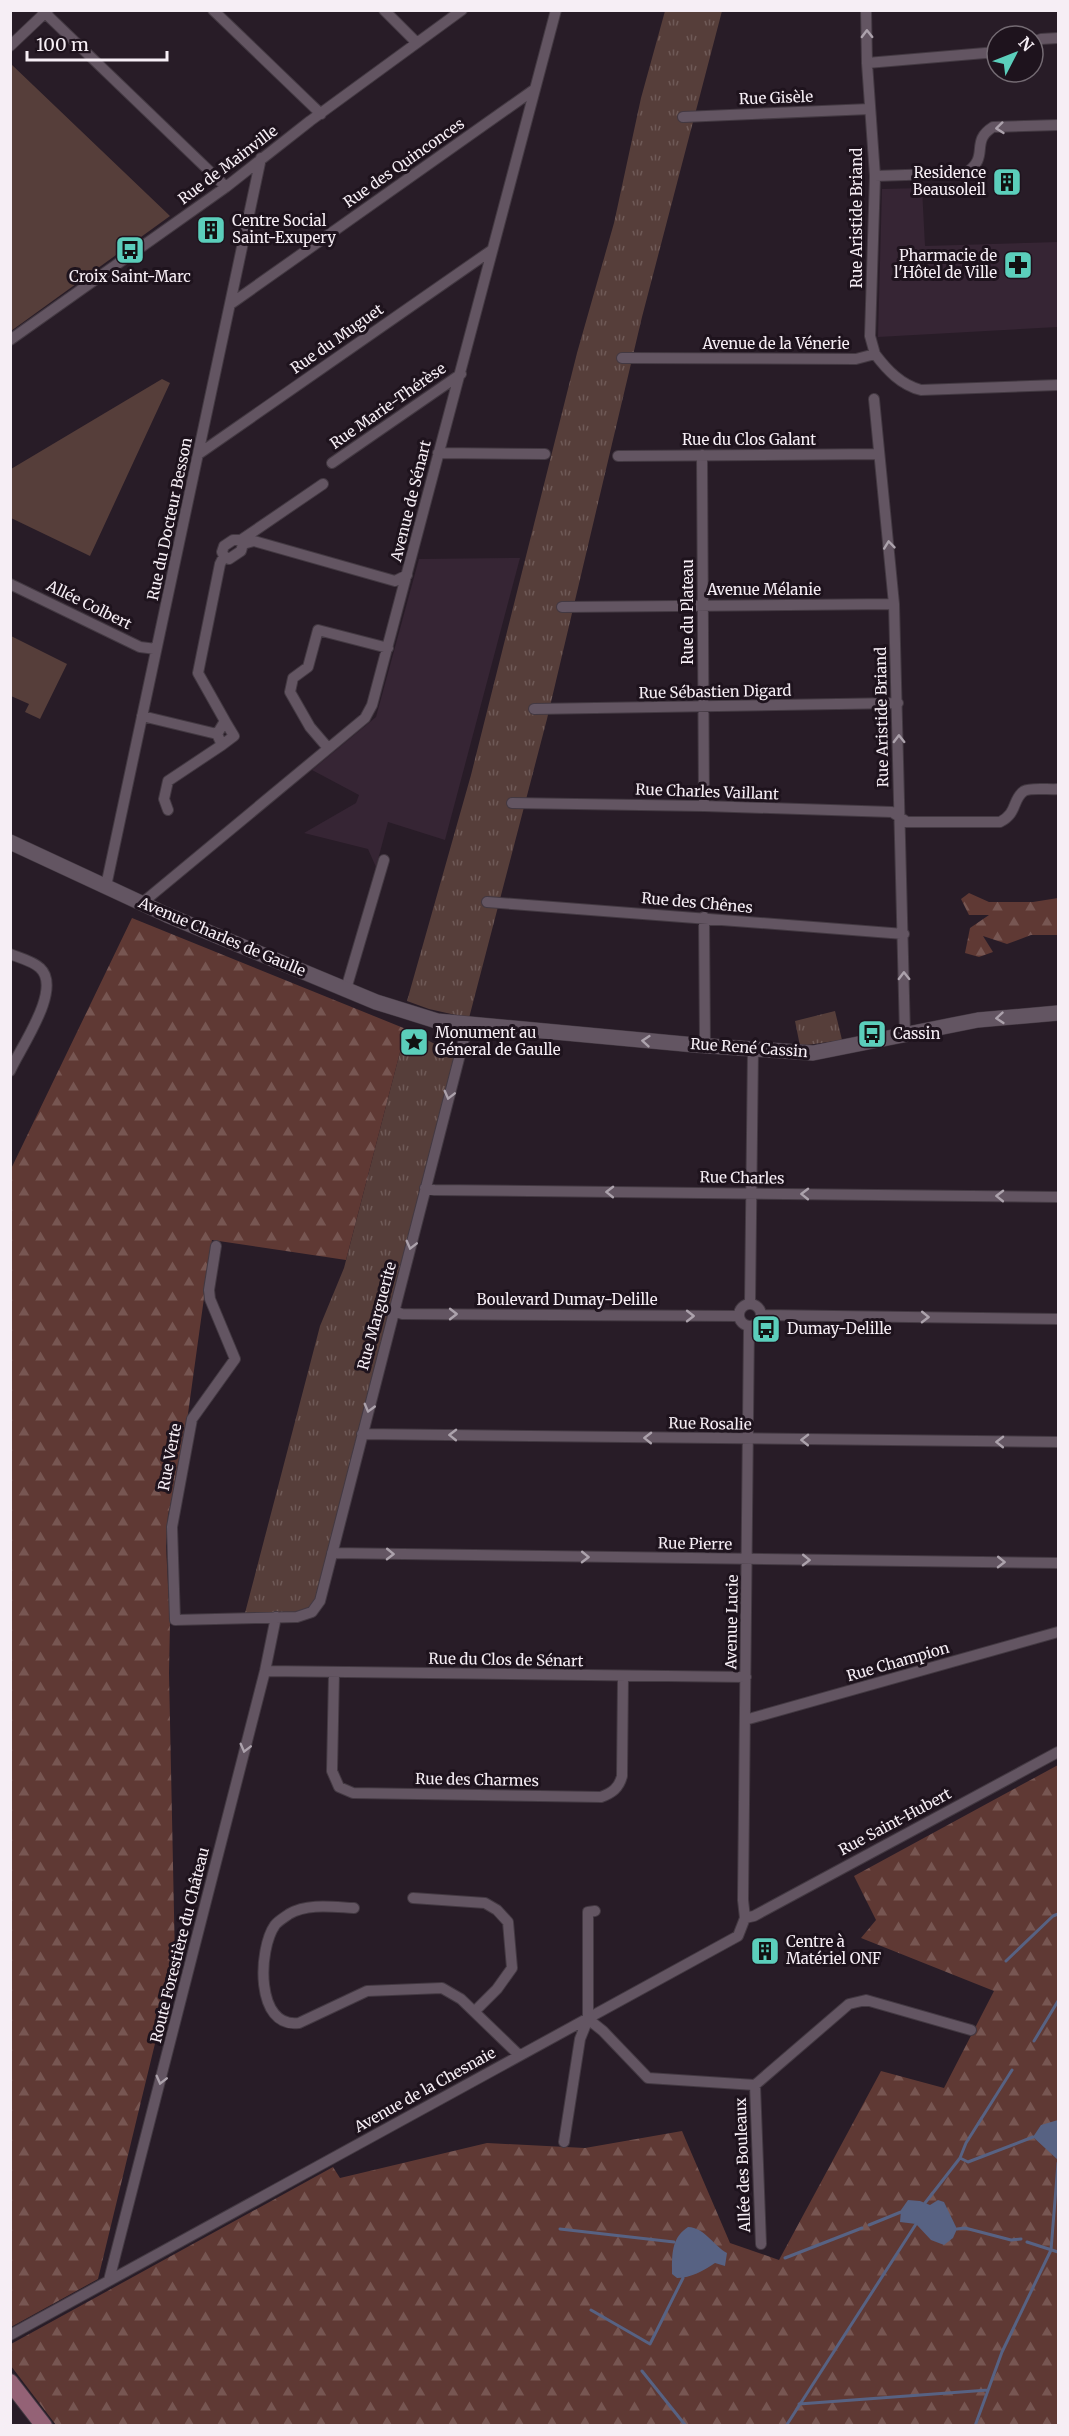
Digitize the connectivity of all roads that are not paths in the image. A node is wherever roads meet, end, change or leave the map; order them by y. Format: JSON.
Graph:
{"nodes":[{"id":1,"x":213,"y":10,"type":"edge"},
{"id":2,"x":384,"y":10,"type":"edge"},
{"id":3,"x":462,"y":10,"type":"edge"},
{"id":4,"x":556,"y":10,"type":"edge"},
{"id":5,"x":866,"y":10,"type":"edge"},
{"id":6,"x":45,"y":11,"type":"edge"},
{"id":7,"x":417,"y":43,"type":"junction"},
{"id":8,"x":10,"y":46,"type":"edge"},
{"id":9,"x":985,"y":53,"type":"edge"},
{"id":10,"x":867,"y":63,"type":"junction"},
{"id":11,"x":535,"y":89,"type":"junction"},
{"id":12,"x":870,"y":109,"type":"junction"},
{"id":13,"x":321,"y":114,"type":"junction"},
{"id":14,"x":683,"y":117,"type":"dead end"},
{"id":15,"x":1059,"y":125,"type":"edge"},
{"id":16,"x":261,"y":158,"type":"junction"},
{"id":17,"x":875,"y":176,"type":"junction"},
{"id":18,"x":226,"y":187,"type":"junction"},
{"id":19,"x":492,"y":250,"type":"junction"},
{"id":20,"x":232,"y":303,"type":"junction"},
{"id":21,"x":10,"y":340,"type":"edge"},
{"id":22,"x":875,"y":354,"type":"junction"},
{"id":23,"x":622,"y":358,"type":"dead end"},
{"id":24,"x":461,"y":374,"type":"junction"},
{"id":25,"x":1059,"y":385,"type":"edge"},
{"id":26,"x":873,"y":399,"type":"dead end"},
{"id":27,"x":200,"y":453,"type":"junction"},
{"id":28,"x":438,"y":453,"type":"junction"},
{"id":29,"x":545,"y":454,"type":"dead end"},
{"id":30,"x":879,"y":454,"type":"junction"},
{"id":31,"x":702,"y":455,"type":"junction"},
{"id":32,"x":618,"y":456,"type":"dead end"},
{"id":33,"x":332,"y":463,"type":"dead end"},
{"id":34,"x":323,"y":484,"type":"dead end"},
{"id":35,"x":242,"y":542,"type":"junction"},
{"id":36,"x":407,"y":575,"type":"junction"},
{"id":37,"x":10,"y":584,"type":"edge"},
{"id":38,"x":894,"y":604,"type":"junction"},
{"id":39,"x":703,"y":605,"type":"junction"},
{"id":40,"x":562,"y":607,"type":"dead end"},
{"id":41,"x":388,"y":648,"type":"junction"},
{"id":42,"x":156,"y":649,"type":"junction"},
{"id":43,"x":898,"y":703,"type":"junction"},
{"id":44,"x":703,"y":707,"type":"junction"},
{"id":45,"x":534,"y":709,"type":"dead end"},
{"id":46,"x":141,"y":716,"type":"junction"},
{"id":47,"x":220,"y":740,"type":"junction"},
{"id":48,"x":328,"y":748,"type":"junction"},
{"id":49,"x":1059,"y":789,"type":"edge"},
{"id":50,"x":512,"y":802,"type":"dead end"},
{"id":51,"x":704,"y":806,"type":"junction"},
{"id":52,"x":168,"y":810,"type":"dead end"},
{"id":53,"x":900,"y":817,"type":"junction"},
{"id":54,"x":10,"y":842,"type":"edge"},
{"id":55,"x":384,"y":860,"type":"dead end"},
{"id":56,"x":106,"y":886,"type":"junction"},
{"id":57,"x":487,"y":902,"type":"dead end"},
{"id":58,"x":142,"y":903,"type":"junction"},
{"id":59,"x":704,"y":917,"type":"junction"},
{"id":60,"x":904,"y":934,"type":"junction"},
{"id":61,"x":10,"y":954,"type":"edge"},
{"id":62,"x":346,"y":989,"type":"junction"},
{"id":63,"x":1059,"y":1012,"type":"edge"},
{"id":64,"x":437,"y":1021,"type":"junction"},
{"id":65,"x":476,"y":1025,"type":"junction"},
{"id":66,"x":905,"y":1035,"type":"junction"},
{"id":67,"x":464,"y":1039,"type":"junction"},
{"id":68,"x":705,"y":1046,"type":"junction"},
{"id":69,"x":753,"y":1048,"type":"junction"},
{"id":70,"x":10,"y":1071,"type":"edge"},
{"id":71,"x":425,"y":1188,"type":"junction"},
{"id":72,"x":751,"y":1193,"type":"junction"},
{"id":73,"x":1059,"y":1197,"type":"edge"},
{"id":74,"x":216,"y":1246,"type":"dead end"},
{"id":75,"x":750,"y":1304,"type":"junction"},
{"id":76,"x":395,"y":1311,"type":"junction"},
{"id":77,"x":761,"y":1315,"type":"junction"},
{"id":78,"x":739,"y":1316,"type":"junction"},
{"id":79,"x":1059,"y":1319,"type":"edge"},
{"id":80,"x":749,"y":1326,"type":"junction"},
{"id":81,"x":362,"y":1434,"type":"junction"},
{"id":82,"x":748,"y":1440,"type":"junction"},
{"id":83,"x":1059,"y":1442,"type":"edge"},
{"id":84,"x":332,"y":1553,"type":"junction"},
{"id":85,"x":747,"y":1559,"type":"junction"},
{"id":86,"x":1059,"y":1563,"type":"edge"},
{"id":87,"x":276,"y":1617,"type":"junction"},
{"id":88,"x":1059,"y":1632,"type":"edge"},
{"id":89,"x":265,"y":1671,"type":"junction"},
{"id":90,"x":334,"y":1673,"type":"junction"},
{"id":91,"x":623,"y":1677,"type":"junction"},
{"id":92,"x":746,"y":1677,"type":"junction"},
{"id":93,"x":745,"y":1720,"type":"junction"},
{"id":94,"x":1059,"y":1752,"type":"edge"},
{"id":95,"x":413,"y":1898,"type":"dead end"},
{"id":96,"x":354,"y":1908,"type":"dead end"},
{"id":97,"x":595,"y":1911,"type":"dead end"},
{"id":98,"x":745,"y":1918,"type":"junction"},
{"id":99,"x":475,"y":2012,"type":"junction"},
{"id":100,"x":588,"y":2019,"type":"junction"},
{"id":101,"x":971,"y":2030,"type":"dead end"},
{"id":102,"x":519,"y":2055,"type":"junction"},
{"id":103,"x":755,"y":2085,"type":"junction"},
{"id":104,"x":564,"y":2142,"type":"dead end"},
{"id":105,"x":761,"y":2244,"type":"dead end"},
{"id":106,"x":109,"y":2280,"type":"junction"},
{"id":107,"x":10,"y":2335,"type":"edge"},
{"id":108,"x":10,"y":2382,"type":"edge"},
{"id":109,"x":10,"y":2400,"type":"edge"},
{"id":110,"x":30,"y":2426,"type":"edge"},
{"id":111,"x":44,"y":2426,"type":"edge"}],
"edges":[{"from":1,"to":13,"type":"street"},
{"from":2,"to":7,"type":"street"},
{"from":3,"to":7,"type":"street","name":"Rue de Mainville"},
{"from":4,"to":11,"type":"street","name":"Avenue de Sénart"},
{"from":10,"to":5,"type":"street","name":"Rue Aristide Briand","one_way":true},
{"from":6,"to":8,"type":"street"},
{"from":6,"to":18,"type":"street"},
{"from":7,"to":13,"type":"street","name":"Rue de Mainville"},
{"from":9,"to":10,"type":"street"},
{"from":10,"to":12,"type":"street","name":"Rue Aristide Briand"},
{"from":11,"to":19,"type":"street","name":"Avenue de Sénart"},
{"from":11,"to":20,"type":"street","name":"Rue des Quinconces"},
{"from":12,"to":14,"type":"street","name":"Rue Gisèle"},
{"from":12,"to":17,"type":"street","name":"Rue Aristide Briand"},
{"from":13,"to":16,"type":"street","name":"Rue de Mainville"},
{"from":15,"to":17,"type":"street","one_way":true},
{"from":16,"to":18,"type":"street","name":"Rue de Mainville"},
{"from":16,"to":20,"type":"street","name":"Rue du Docteur Besson"},
{"from":17,"to":22,"type":"street","name":"Rue Aristide Briand"},
{"from":18,"to":21,"type":"street","name":"Rue de Mainville"},
{"from":19,"to":24,"type":"street","name":"Avenue de Sénart"},
{"from":19,"to":27,"type":"street","name":"Rue du Muguet"},
{"from":20,"to":27,"type":"street","name":"Rue du Docteur Besson"},
{"from":22,"to":23,"type":"street","name":"Avenue de la Vénerie"},
{"from":22,"to":25,"type":"street"},
{"from":24,"to":28,"type":"street","name":"Avenue de Sénart"},
{"from":24,"to":33,"type":"street","name":"Rue Marie-Thérèse"},
{"from":26,"to":30,"type":"street","name":"Rue Aristide Briand"},
{"from":27,"to":42,"type":"street","name":"Rue du Docteur Besson"},
{"from":28,"to":29,"type":"street"},
{"from":28,"to":36,"type":"street","name":"Avenue de Sénart"},
{"from":30,"to":31,"type":"street","name":"Rue du Clos Galant"},
{"from":38,"to":30,"type":"street","name":"Rue Aristide Briand","one_way":true},
{"from":31,"to":32,"type":"street","name":"Rue du Clos Galant"},
{"from":31,"to":39,"type":"street","name":"Rue du Plateau"},
{"from":34,"to":35,"type":"street"},
{"from":35,"to":36,"type":"street"},
{"from":35,"to":47,"type":"street"},
{"from":36,"to":41,"type":"street","name":"Avenue de Sénart"},
{"from":37,"to":42,"type":"street","name":"Allée Colbert"},
{"from":38,"to":39,"type":"street","name":"Avenue Mélanie"},
{"from":38,"to":43,"type":"street","name":"Rue Aristide Briand"},
{"from":39,"to":40,"type":"street","name":"Avenue Mélanie"},
{"from":39,"to":44,"type":"street","name":"Rue du Plateau"},
{"from":41,"to":48,"type":"street","name":"Avenue de Sénart"},
{"from":41,"to":48,"type":"street"},
{"from":42,"to":46,"type":"street","name":"Rue du Docteur Besson"},
{"from":43,"to":44,"type":"street","name":"Rue Sébastien Digard"},
{"from":53,"to":43,"type":"street","name":"Rue Aristide Briand","one_way":true},
{"from":44,"to":45,"type":"street","name":"Rue Sébastien Digard"},
{"from":44,"to":51,"type":"street","name":"Rue du Plateau"},
{"from":46,"to":47,"type":"street"},
{"from":46,"to":56,"type":"street","name":"Rue du Docteur Besson"},
{"from":47,"to":52,"type":"street"},
{"from":48,"to":58,"type":"street","name":"Avenue de Sénart"},
{"from":49,"to":53,"type":"street","name":"Rue Charles Vaillant"},
{"from":50,"to":51,"type":"street","name":"Rue Charles Vaillant"},
{"from":51,"to":53,"type":"street","name":"Rue Charles Vaillant"},
{"from":53,"to":60,"type":"street","name":"Rue Aristide Briand"},
{"from":54,"to":56,"type":"main road","name":"Avenue Charles de Gaulle"},
{"from":55,"to":62,"type":"street"},
{"from":56,"to":58,"type":"main road","name":"Avenue Charles de Gaulle"},
{"from":57,"to":59,"type":"street","name":"Rue des Chênes"},
{"from":58,"to":62,"type":"main road","name":"Avenue Charles de Gaulle"},
{"from":59,"to":60,"type":"street","name":"Rue des Chênes"},
{"from":59,"to":68,"type":"street"},
{"from":66,"to":60,"type":"street","name":"Rue Aristide Briand","one_way":true},
{"from":61,"to":70,"type":"street"},
{"from":62,"to":64,"type":"main road","name":"Avenue Charles de Gaulle"},
{"from":63,"to":66,"type":"main road","name":"Rue René Cassin","one_way":true},
{"from":64,"to":65,"type":"main road","name":"Rue René Cassin"},
{"from":64,"to":67,"type":"street"},
{"from":65,"to":67,"type":"street","name":"Rue Marguerite"},
{"from":68,"to":65,"type":"main road","name":"Rue René Cassin","one_way":true},
{"from":66,"to":69,"type":"main road","name":"Rue René Cassin"},
{"from":67,"to":71,"type":"street","name":"Rue Marguerite","one_way":true},
{"from":68,"to":69,"type":"main road","name":"Rue René Cassin"},
{"from":69,"to":72,"type":"street"},
{"from":72,"to":71,"type":"street","name":"Rue Charles","one_way":true},
{"from":71,"to":76,"type":"street","name":"Rue Marguerite","one_way":true},
{"from":73,"to":72,"type":"street","name":"Rue Charles","one_way":true},
{"from":72,"to":75,"type":"street"},
{"from":74,"to":87,"type":"street","name":"Rue Verte"},
{"from":75,"to":77,"type":"street"},
{"from":75,"to":78,"type":"street"},
{"from":76,"to":78,"type":"street","name":"Boulevard Dumay-Delille","one_way":true},
{"from":76,"to":81,"type":"street","name":"Rue Marguerite","one_way":true},
{"from":77,"to":79,"type":"street","one_way":true},
{"from":77,"to":80,"type":"street"},
{"from":78,"to":80,"type":"street"},
{"from":80,"to":82,"type":"street","name":"Avenue Lucie"},
{"from":82,"to":81,"type":"street","name":"Rue Rosalie","one_way":true},
{"from":81,"to":84,"type":"street","name":"Rue Marguerite"},
{"from":83,"to":82,"type":"street","name":"Rue Rosalie","one_way":true},
{"from":82,"to":85,"type":"street","name":"Avenue Lucie"},
{"from":84,"to":85,"type":"street","name":"Rue Pierre","one_way":true},
{"from":84,"to":87,"type":"street","name":"Rue Marguerite"},
{"from":85,"to":86,"type":"street","name":"Rue Pierre","one_way":true},
{"from":85,"to":92,"type":"street","name":"Avenue Lucie"},
{"from":87,"to":89,"type":"street","name":"Route Forestière du Château"},
{"from":88,"to":93,"type":"street","name":"Rue Champion"},
{"from":89,"to":90,"type":"street","name":"Rue du Clos de Sénart"},
{"from":89,"to":106,"type":"street","name":"Route Forestière du Château","one_way":true},
{"from":90,"to":91,"type":"street","name":"Rue du Clos de Sénart"},
{"from":90,"to":91,"type":"street","name":"Rue des Charmes"},
{"from":91,"to":92,"type":"street","name":"Rue du Clos de Sénart"},
{"from":92,"to":93,"type":"street","name":"Avenue Lucie"},
{"from":93,"to":98,"type":"street","name":"Avenue Lucie"},
{"from":94,"to":98,"type":"street","name":"Rue Saint-Hubert"},
{"from":95,"to":99,"type":"street"},
{"from":96,"to":99,"type":"street"},
{"from":97,"to":100,"type":"street"},
{"from":98,"to":100,"type":"street","name":"Avenue de la Chesnaie"},
{"from":99,"to":102,"type":"street"},
{"from":100,"to":102,"type":"street","name":"Avenue de la Chesnaie"},
{"from":100,"to":103,"type":"street"},
{"from":100,"to":104,"type":"street"},
{"from":101,"to":103,"type":"street"},
{"from":102,"to":106,"type":"street","name":"Avenue de la Chesnaie"},
{"from":103,"to":105,"type":"street","name":"Allée des Bouleaux"},
{"from":106,"to":107,"type":"street","name":"Avenue de la Chesnaie"},
{"from":108,"to":111,"type":"main road"},
{"from":109,"to":110,"type":"main road"}]}
